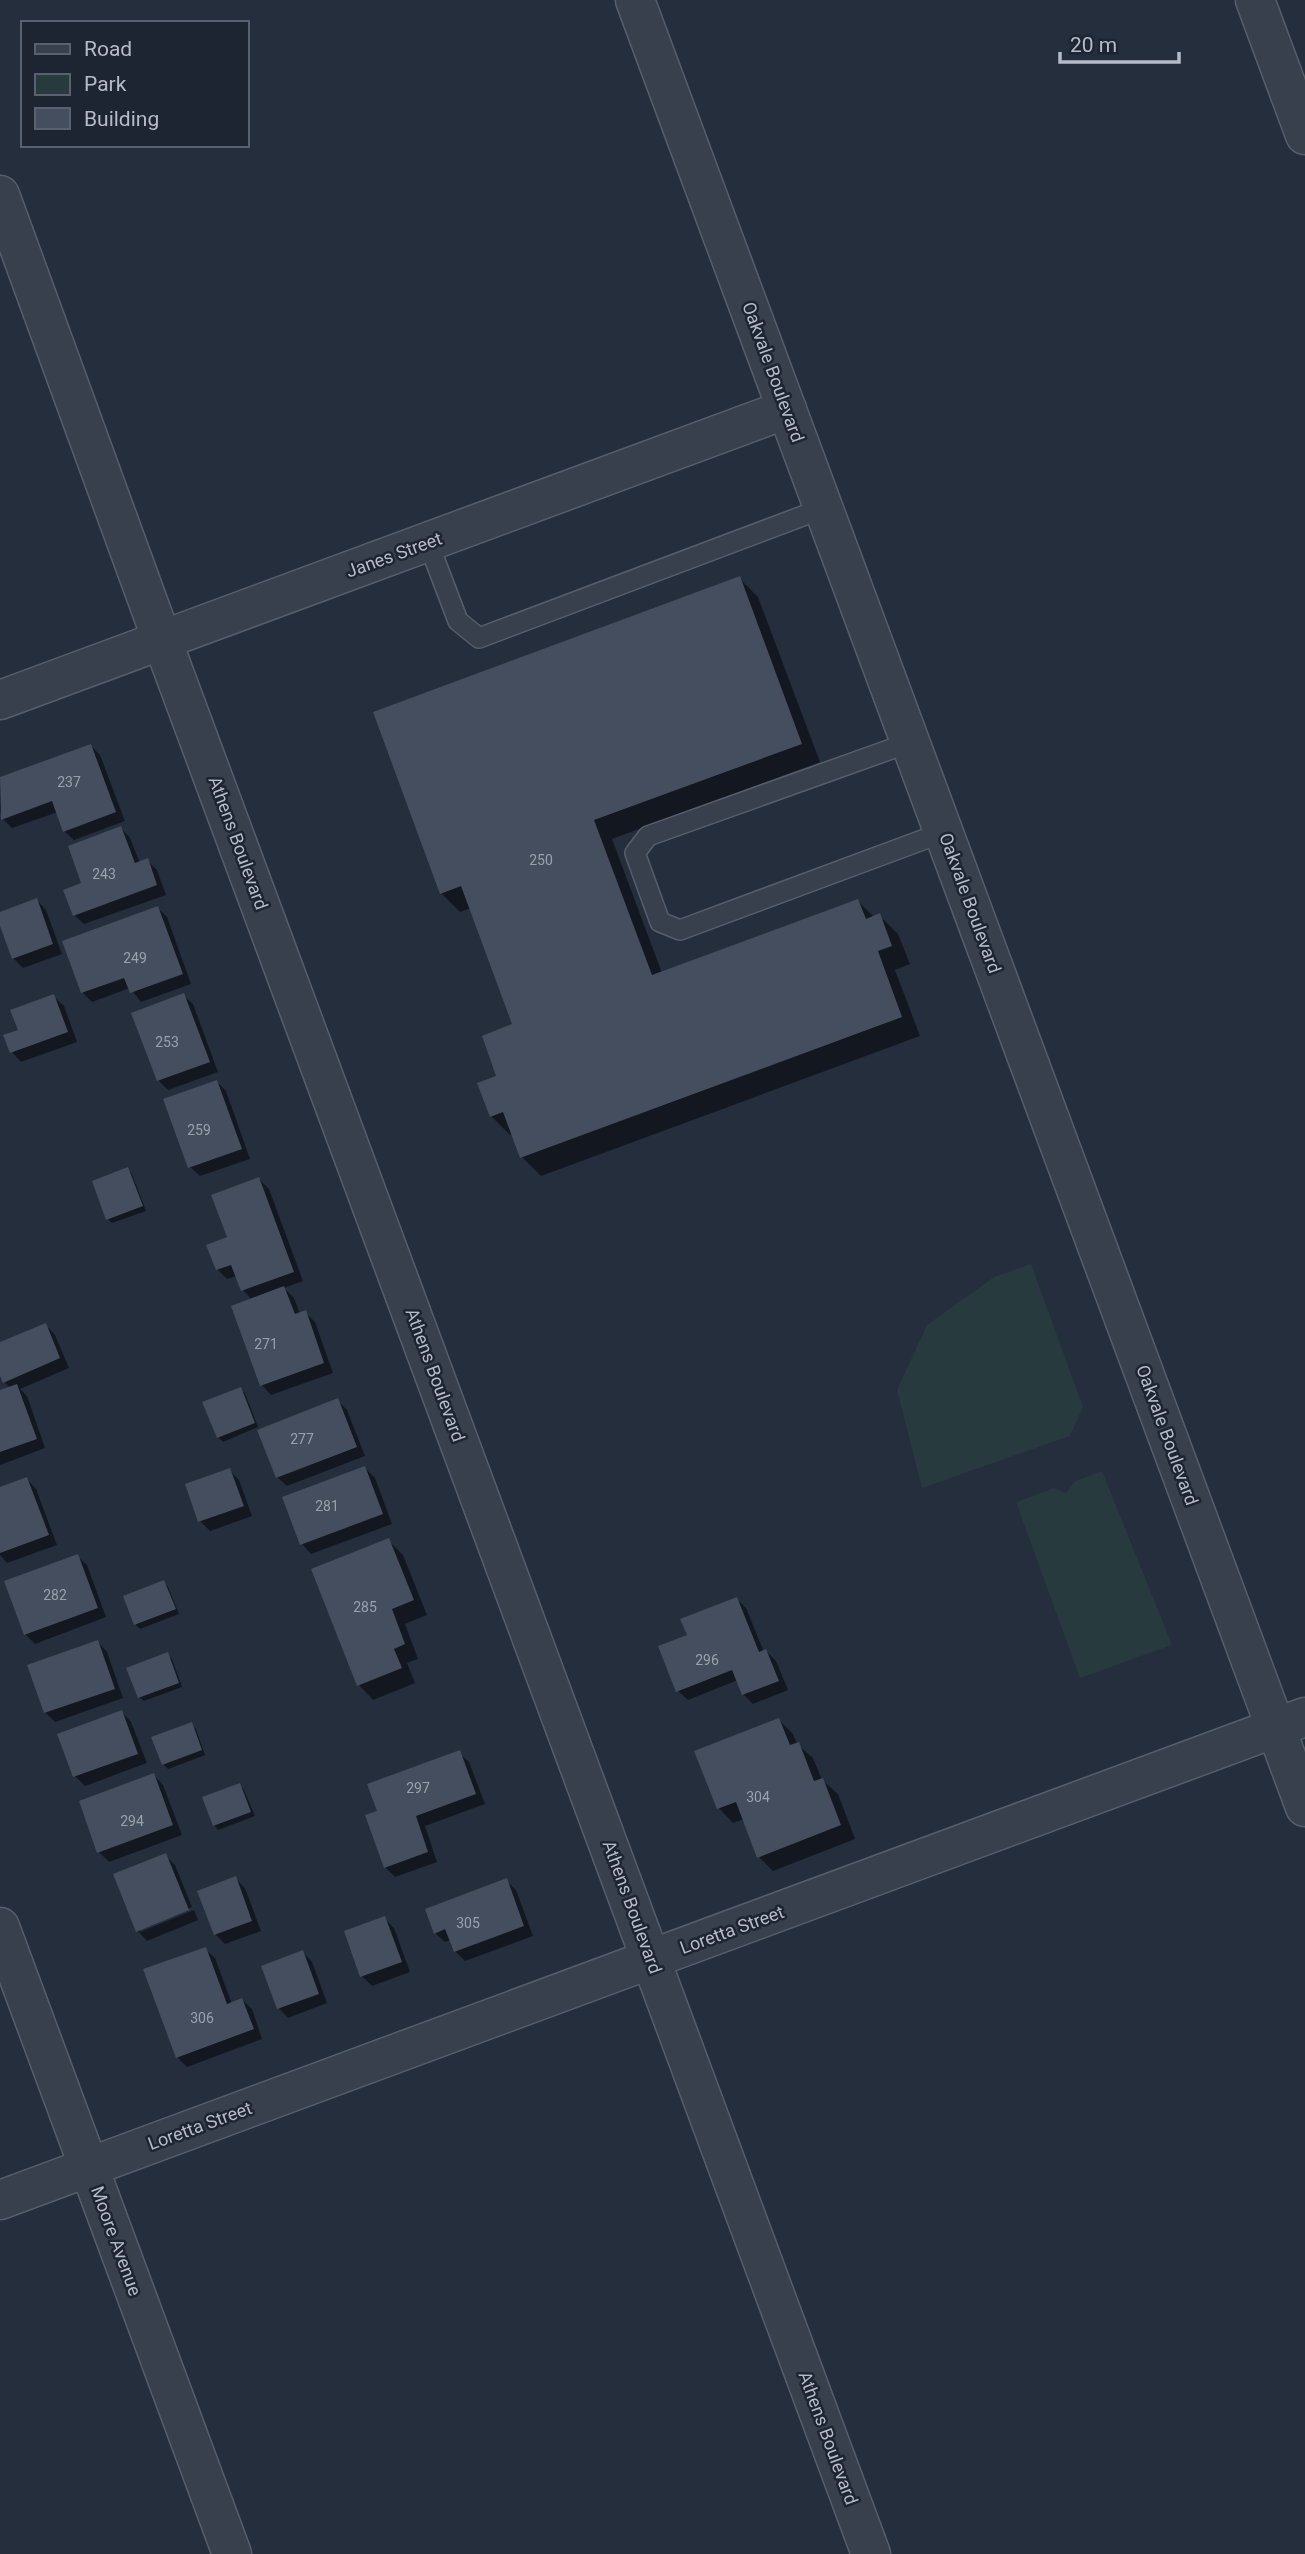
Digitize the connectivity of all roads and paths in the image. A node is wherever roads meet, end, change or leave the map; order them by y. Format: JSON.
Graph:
{"nodes":[{"id":1,"x":635,"y":0,"type":"edge"},
{"id":2,"x":1255,"y":0,"type":"edge"},
{"id":3,"x":1305,"y":135,"type":"edge"},
{"id":4,"x":0,"y":195,"type":"edge"},
{"id":5,"x":787,"y":410,"type":"junction"},
{"id":6,"x":824,"y":509,"type":"junction"},
{"id":7,"x":428,"y":542,"type":"junction"},
{"id":8,"x":162,"y":640,"type":"junction"},
{"id":9,"x":0,"y":700,"type":"edge"},
{"id":10,"x":911,"y":742,"type":"junction"},
{"id":11,"x":944,"y":832,"type":"junction"},
{"id":12,"x":1290,"y":1723,"type":"edge"},
{"id":13,"x":1305,"y":1807,"type":"edge"},
{"id":14,"x":0,"y":1927,"type":"edge"},
{"id":15,"x":652,"y":1960,"type":"junction"},
{"id":16,"x":89,"y":2167,"type":"junction"},
{"id":17,"x":0,"y":2200,"type":"edge"},
{"id":18,"x":232,"y":2554,"type":"edge"},
{"id":19,"x":871,"y":2554,"type":"edge"}],
"edges":[{"from":1,"to":5,"type":"street","name":"Oakvale Boulevard"},
{"from":2,"to":3,"type":"street"},
{"from":4,"to":8,"type":"street","name":"Athens Boulevard"},
{"from":5,"to":6,"type":"street","name":"Oakvale Boulevard"},
{"from":5,"to":7,"type":"street","name":"Janes Street"},
{"from":6,"to":7,"type":"lane"},
{"from":6,"to":10,"type":"street","name":"Oakvale Boulevard"},
{"from":7,"to":8,"type":"street","name":"Janes Street"},
{"from":8,"to":9,"type":"street","name":"Janes Street"},
{"from":8,"to":15,"type":"street","name":"Athens Boulevard"},
{"from":10,"to":11,"type":"street","name":"Oakvale Boulevard"},
{"from":10,"to":11,"type":"lane"},
{"from":11,"to":12,"type":"street","name":"Oakvale Boulevard"},
{"from":12,"to":13,"type":"street","name":"Oakvale Boulevard"},
{"from":12,"to":15,"type":"street","name":"Loretta Street"},
{"from":14,"to":16,"type":"street","name":"Moore Avenue"},
{"from":15,"to":16,"type":"street","name":"Loretta Street"},
{"from":15,"to":19,"type":"street","name":"Athens Boulevard"},
{"from":16,"to":17,"type":"street","name":"Loretta Street"},
{"from":16,"to":18,"type":"street","name":"Moore Avenue"}]}
